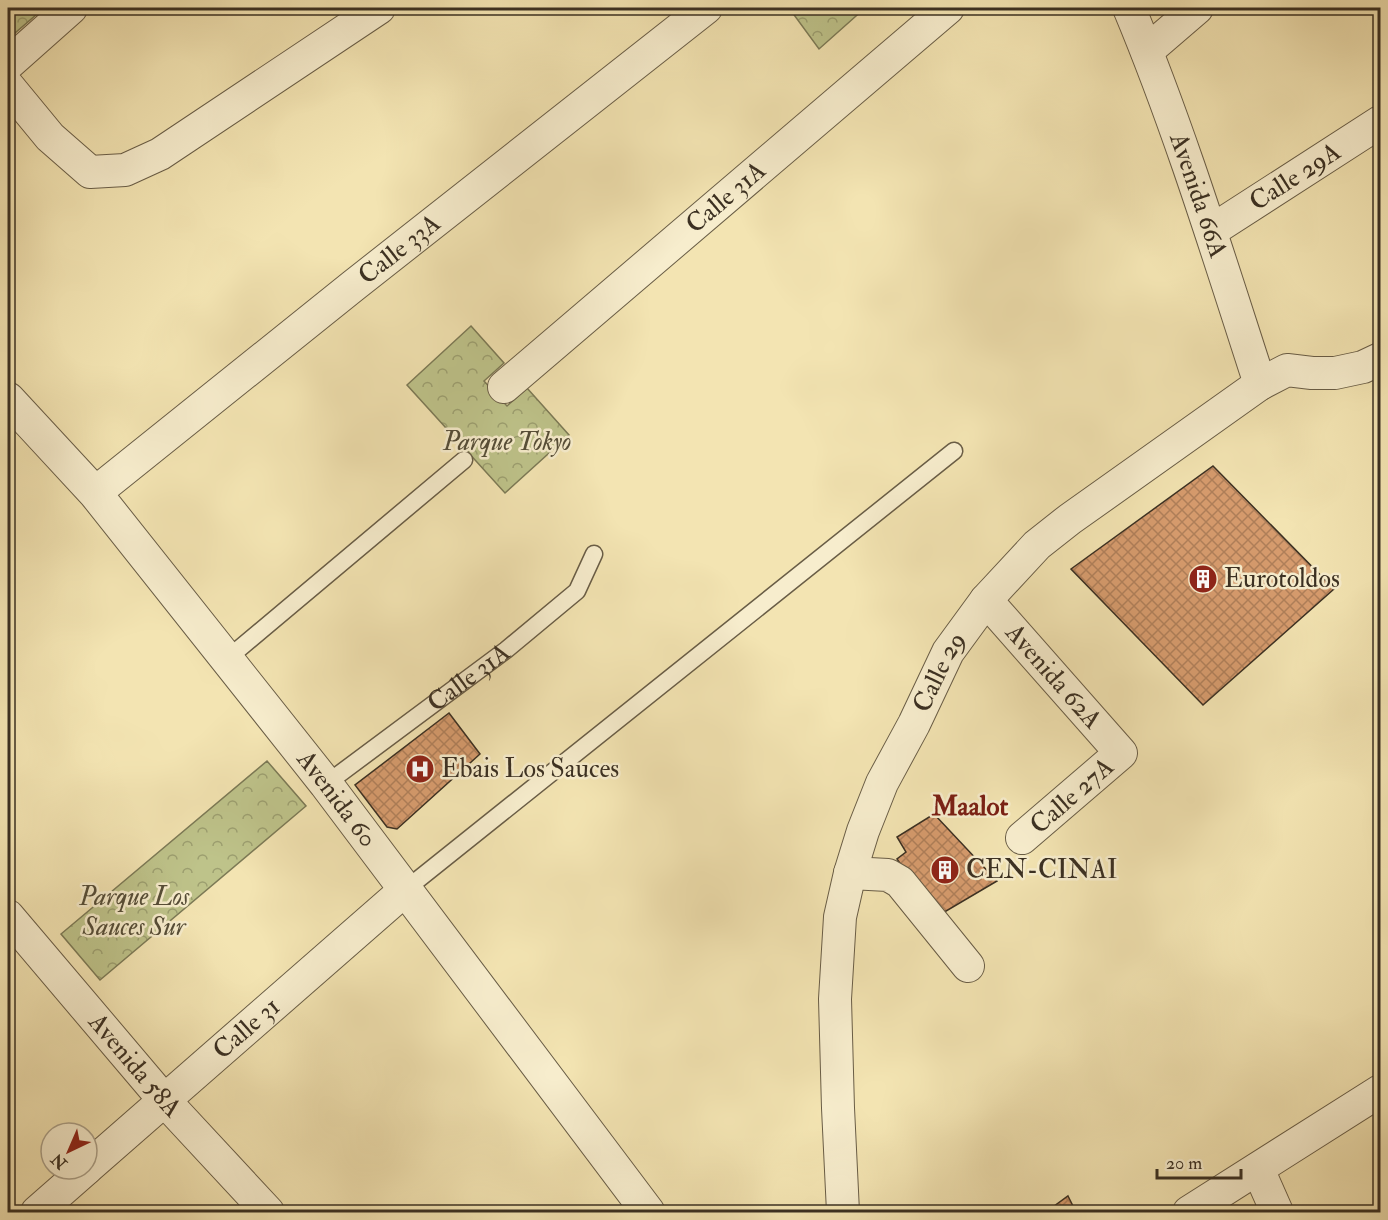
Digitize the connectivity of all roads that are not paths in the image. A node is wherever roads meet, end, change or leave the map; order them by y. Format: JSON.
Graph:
{"nodes":[{"id":1,"x":71,"y":8,"type":"edge"},
{"id":2,"x":379,"y":8,"type":"edge"},
{"id":3,"x":706,"y":8,"type":"edge"},
{"id":4,"x":948,"y":8,"type":"edge"},
{"id":5,"x":1129,"y":8,"type":"edge"},
{"id":6,"x":1197,"y":8,"type":"edge"},
{"id":7,"x":1147,"y":51,"type":"junction"},
{"id":8,"x":8,"y":64,"type":"edge"},
{"id":9,"x":8,"y":86,"type":"edge"},
{"id":10,"x":1380,"y":122,"type":"edge"},
{"id":11,"x":1211,"y":231,"type":"junction"},
{"id":12,"x":1380,"y":359,"type":"edge"},
{"id":13,"x":1260,"y":384,"type":"junction"},
{"id":14,"x":504,"y":387,"type":"dead end"},
{"id":15,"x":8,"y":399,"type":"edge"},
{"id":16,"x":954,"y":451,"type":"dead end"},
{"id":17,"x":464,"y":460,"type":"dead end"},
{"id":18,"x":95,"y":493,"type":"junction"},
{"id":19,"x":594,"y":554,"type":"dead end"},
{"id":20,"x":986,"y":600,"type":"junction"},
{"id":21,"x":227,"y":659,"type":"junction"},
{"id":22,"x":1121,"y":753,"type":"joint"},
{"id":23,"x":326,"y":784,"type":"junction"},
{"id":24,"x":1022,"y":838,"type":"dead end"},
{"id":25,"x":850,"y":873,"type":"junction"},
{"id":26,"x":405,"y":890,"type":"junction"},
{"id":27,"x":8,"y":916,"type":"edge"},
{"id":28,"x":968,"y":966,"type":"dead end"},
{"id":29,"x":1380,"y":1091,"type":"edge"},
{"id":30,"x":164,"y":1100,"type":"junction"},
{"id":31,"x":99,"y":1157,"type":"edge"},
{"id":32,"x":1258,"y":1168,"type":"junction"},
{"id":33,"x":71,"y":1181,"type":"edge"},
{"id":34,"x":36,"y":1212,"type":"edge"},
{"id":35,"x":268,"y":1212,"type":"edge"},
{"id":36,"x":648,"y":1212,"type":"edge"},
{"id":37,"x":843,"y":1212,"type":"edge"},
{"id":38,"x":1189,"y":1212,"type":"edge"},
{"id":39,"x":1277,"y":1212,"type":"edge"}],
"edges":[{"from":1,"to":8,"type":"street"},
{"from":2,"to":9,"type":"street"},
{"from":3,"to":18,"type":"street","name":"Calle 33A"},
{"from":4,"to":14,"type":"street","name":"Calle 31A"},
{"from":5,"to":7,"type":"street","name":"Avenida 66A"},
{"from":6,"to":7,"type":"street"},
{"from":7,"to":11,"type":"street","name":"Avenida 66A"},
{"from":10,"to":11,"type":"street","name":"Calle 29A"},
{"from":11,"to":13,"type":"street","name":"Avenida 66A"},
{"from":12,"to":13,"type":"street","name":"Calle 29"},
{"from":13,"to":20,"type":"street","name":"Calle 29"},
{"from":15,"to":18,"type":"street","name":"Avenida 60"},
{"from":16,"to":26,"type":"lane"},
{"from":17,"to":21,"type":"lane"},
{"from":18,"to":21,"type":"street","name":"Avenida 60"},
{"from":19,"to":23,"type":"lane","name":"Calle 31A"},
{"from":20,"to":22,"type":"street","name":"Avenida 62A"},
{"from":20,"to":25,"type":"street","name":"Calle 29"},
{"from":21,"to":23,"type":"street","name":"Avenida 60"},
{"from":22,"to":24,"type":"street","name":"Calle 27A"},
{"from":23,"to":26,"type":"street","name":"Avenida 60"},
{"from":25,"to":28,"type":"street"},
{"from":25,"to":37,"type":"street","name":"Calle 29"},
{"from":26,"to":30,"type":"street","name":"Calle 31"},
{"from":26,"to":36,"type":"street","name":"Avenida 60"},
{"from":27,"to":30,"type":"street","name":"Avenida 58A"},
{"from":29,"to":32,"type":"street"},
{"from":30,"to":31,"type":"street","name":"Calle 31"},
{"from":30,"to":35,"type":"street","name":"Avenida 58A"},
{"from":32,"to":38,"type":"street"},
{"from":32,"to":39,"type":"street"},
{"from":33,"to":34,"type":"street","name":"Calle 31"}]}
